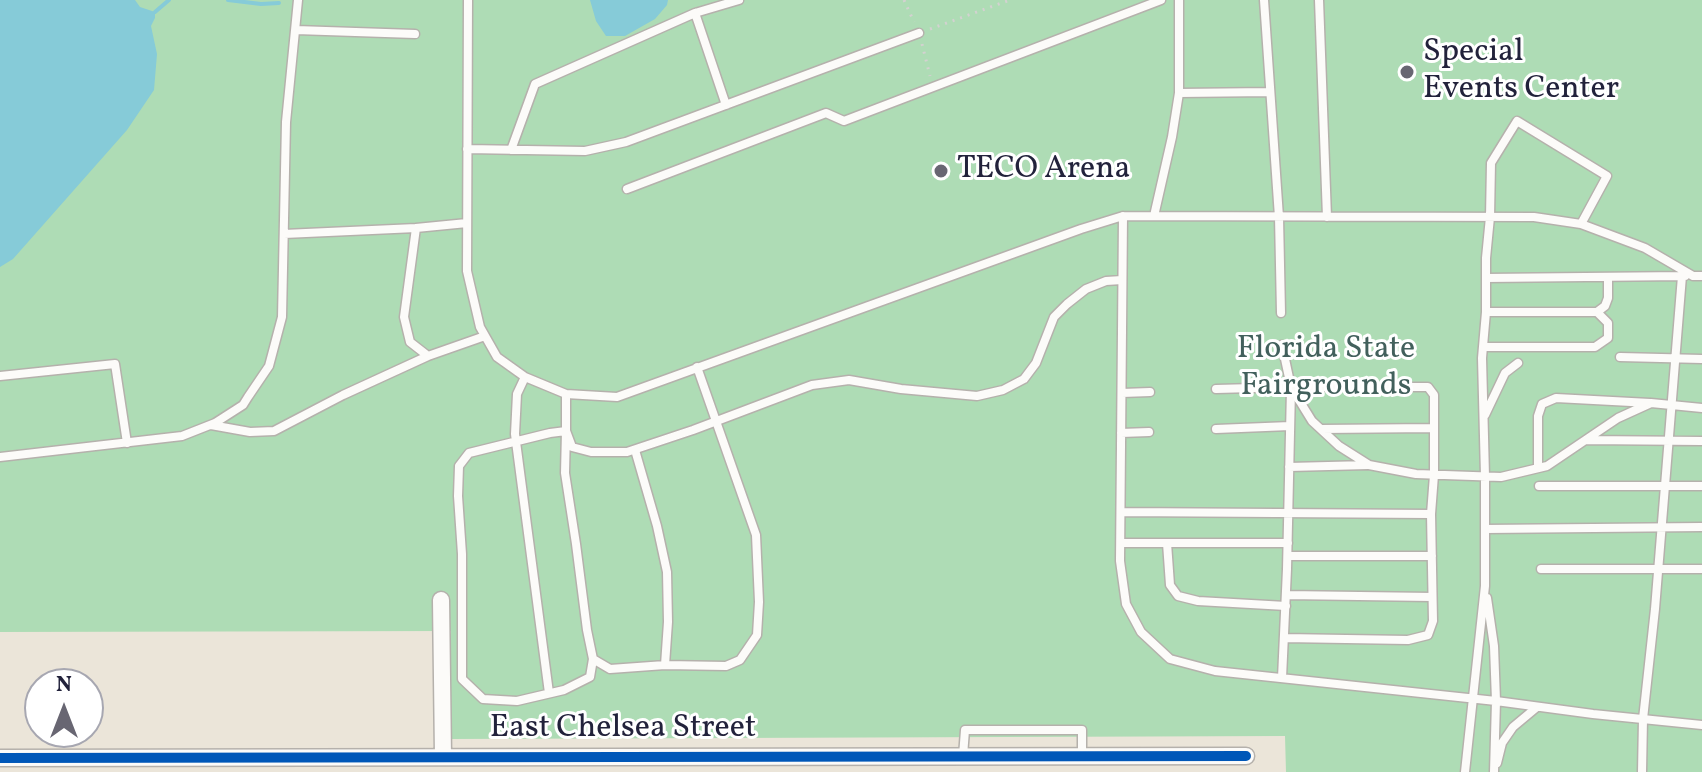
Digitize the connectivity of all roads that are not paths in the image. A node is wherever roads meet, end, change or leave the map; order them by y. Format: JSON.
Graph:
{"nodes":[{"id":1,"x":298,"y":0,"type":"edge"},
{"id":2,"x":468,"y":0,"type":"edge"},
{"id":3,"x":739,"y":0,"type":"edge"},
{"id":4,"x":1161,"y":0,"type":"edge"},
{"id":5,"x":1179,"y":0,"type":"edge"},
{"id":6,"x":1264,"y":0,"type":"edge"},
{"id":7,"x":1319,"y":0,"type":"edge"},
{"id":8,"x":695,"y":13,"type":"junction"},
{"id":9,"x":296,"y":30,"type":"junction"},
{"id":10,"x":919,"y":33,"type":"road end"},
{"id":11,"x":415,"y":34,"type":"dead end"},
{"id":12,"x":1270,"y":92,"type":"junction"},
{"id":13,"x":1179,"y":93,"type":"junction"},
{"id":14,"x":726,"y":105,"type":"junction"},
{"id":15,"x":467,"y":149,"type":"junction"},
{"id":16,"x":511,"y":150,"type":"junction"},
{"id":17,"x":627,"y":189,"type":"dead end"},
{"id":18,"x":1123,"y":216,"type":"junction"},
{"id":19,"x":1154,"y":216,"type":"junction"},
{"id":20,"x":1279,"y":217,"type":"junction"},
{"id":21,"x":1327,"y":217,"type":"junction"},
{"id":22,"x":1490,"y":217,"type":"junction"},
{"id":23,"x":467,"y":223,"type":"junction"},
{"id":24,"x":1581,"y":224,"type":"junction"},
{"id":25,"x":416,"y":228,"type":"junction"},
{"id":26,"x":284,"y":234,"type":"junction"},
{"id":27,"x":1682,"y":276,"type":"junction"},
{"id":28,"x":1698,"y":276,"type":"edge"},
{"id":29,"x":1608,"y":277,"type":"junction"},
{"id":30,"x":1486,"y":278,"type":"junction"},
{"id":31,"x":1122,"y":280,"type":"junction"},
{"id":32,"x":1486,"y":312,"type":"junction"},
{"id":33,"x":1597,"y":312,"type":"junction"},
{"id":34,"x":1281,"y":313,"type":"dead end"},
{"id":35,"x":485,"y":336,"type":"junction"},
{"id":36,"x":1282,"y":345,"type":"dead end"},
{"id":37,"x":1483,"y":347,"type":"junction"},
{"id":38,"x":428,"y":356,"type":"junction"},
{"id":39,"x":1620,"y":357,"type":"dead end"},
{"id":40,"x":1675,"y":357,"type":"junction"},
{"id":41,"x":1702,"y":359,"type":"edge"},
{"id":42,"x":1518,"y":363,"type":"dead end"},
{"id":43,"x":697,"y":367,"type":"junction"},
{"id":44,"x":0,"y":376,"type":"edge"},
{"id":45,"x":525,"y":377,"type":"junction"},
{"id":46,"x":1291,"y":387,"type":"junction"},
{"id":47,"x":1216,"y":389,"type":"dead end"},
{"id":48,"x":1150,"y":392,"type":"dead end"},
{"id":49,"x":1122,"y":393,"type":"junction"},
{"id":50,"x":566,"y":394,"type":"junction"},
{"id":51,"x":1651,"y":403,"type":"junction"},
{"id":52,"x":1672,"y":404,"type":"junction"},
{"id":53,"x":1702,"y":408,"type":"edge"},
{"id":54,"x":1484,"y":419,"type":"junction"},
{"id":55,"x":716,"y":421,"type":"junction"},
{"id":56,"x":209,"y":425,"type":"junction"},
{"id":57,"x":1290,"y":426,"type":"junction"},
{"id":58,"x":1434,"y":428,"type":"junction"},
{"id":59,"x":1216,"y":429,"type":"dead end"},
{"id":60,"x":1321,"y":429,"type":"junction"},
{"id":61,"x":566,"y":431,"type":"junction"},
{"id":62,"x":1149,"y":432,"type":"dead end"},
{"id":63,"x":1121,"y":433,"type":"junction"},
{"id":64,"x":1586,"y":440,"type":"junction"},
{"id":65,"x":1702,"y":441,"type":"edge"},
{"id":66,"x":516,"y":442,"type":"junction"},
{"id":67,"x":1669,"y":442,"type":"junction"},
{"id":68,"x":127,"y":443,"type":"junction"},
{"id":69,"x":635,"y":450,"type":"junction"},
{"id":70,"x":0,"y":457,"type":"edge"},
{"id":71,"x":1369,"y":465,"type":"junction"},
{"id":72,"x":1289,"y":467,"type":"junction"},
{"id":73,"x":1538,"y":468,"type":"junction"},
{"id":74,"x":1434,"y":475,"type":"junction"},
{"id":75,"x":1485,"y":476,"type":"junction"},
{"id":76,"x":1539,"y":486,"type":"dead end"},
{"id":77,"x":1702,"y":486,"type":"edge"},
{"id":78,"x":1665,"y":487,"type":"junction"},
{"id":79,"x":1121,"y":512,"type":"junction"},
{"id":80,"x":1288,"y":513,"type":"junction"},
{"id":81,"x":1431,"y":514,"type":"junction"},
{"id":82,"x":1662,"y":527,"type":"junction"},
{"id":83,"x":1702,"y":527,"type":"edge"},
{"id":84,"x":1485,"y":529,"type":"junction"},
{"id":85,"x":1121,"y":543,"type":"junction"},
{"id":86,"x":1167,"y":543,"type":"junction"},
{"id":87,"x":1288,"y":543,"type":"junction"},
{"id":88,"x":1288,"y":556,"type":"junction"},
{"id":89,"x":1432,"y":556,"type":"junction"},
{"id":90,"x":1541,"y":569,"type":"dead end"},
{"id":91,"x":1657,"y":569,"type":"junction"},
{"id":92,"x":1702,"y":569,"type":"edge"},
{"id":93,"x":1485,"y":586,"type":"junction"},
{"id":94,"x":1286,"y":595,"type":"junction"},
{"id":95,"x":1432,"y":597,"type":"junction"},
{"id":96,"x":441,"y":600,"type":"dead end"},
{"id":97,"x":1286,"y":606,"type":"junction"},
{"id":98,"x":1284,"y":638,"type":"junction"},
{"id":99,"x":593,"y":659,"type":"junction"},
{"id":100,"x":665,"y":665,"type":"junction"},
{"id":101,"x":1282,"y":678,"type":"junction"},
{"id":102,"x":549,"y":693,"type":"junction"},
{"id":103,"x":1474,"y":700,"type":"junction"},
{"id":104,"x":1496,"y":701,"type":"junction"},
{"id":105,"x":1537,"y":707,"type":"junction"},
{"id":106,"x":1643,"y":719,"type":"junction"},
{"id":107,"x":1702,"y":725,"type":"edge"},
{"id":108,"x":443,"y":756,"type":"junction"},
{"id":109,"x":963,"y":756,"type":"junction"},
{"id":110,"x":1082,"y":756,"type":"junction"},
{"id":111,"x":1246,"y":756,"type":"dead end"},
{"id":112,"x":0,"y":758,"type":"edge"},
{"id":113,"x":421,"y":764,"type":"edge"},
{"id":114,"x":1465,"y":772,"type":"edge"},
{"id":115,"x":1494,"y":772,"type":"edge"},
{"id":116,"x":1642,"y":772,"type":"edge"}],
"edges":[{"from":1,"to":9,"type":"lane"},
{"from":2,"to":15,"type":"lane"},
{"from":3,"to":8,"type":"lane"},
{"from":4,"to":17,"type":"lane"},
{"from":5,"to":13,"type":"lane"},
{"from":6,"to":12,"type":"lane"},
{"from":7,"to":21,"type":"lane"},
{"from":8,"to":14,"type":"lane"},
{"from":8,"to":16,"type":"lane"},
{"from":9,"to":11,"type":"lane"},
{"from":9,"to":26,"type":"lane"},
{"from":10,"to":14,"type":"lane"},
{"from":12,"to":13,"type":"lane"},
{"from":12,"to":20,"type":"lane"},
{"from":13,"to":19,"type":"lane"},
{"from":14,"to":16,"type":"lane"},
{"from":15,"to":16,"type":"lane"},
{"from":15,"to":23,"type":"lane"},
{"from":18,"to":19,"type":"lane"},
{"from":18,"to":31,"type":"lane"},
{"from":18,"to":43,"type":"lane"},
{"from":19,"to":20,"type":"lane"},
{"from":20,"to":21,"type":"lane"},
{"from":20,"to":34,"type":"lane"},
{"from":21,"to":22,"type":"lane"},
{"from":22,"to":24,"type":"lane"},
{"from":22,"to":24,"type":"lane"},
{"from":22,"to":30,"type":"lane"},
{"from":23,"to":25,"type":"lane"},
{"from":23,"to":35,"type":"lane"},
{"from":24,"to":28,"type":"lane"},
{"from":25,"to":26,"type":"lane"},
{"from":25,"to":38,"type":"lane"},
{"from":26,"to":56,"type":"lane"},
{"from":27,"to":28,"type":"lane"},
{"from":27,"to":29,"type":"lane"},
{"from":27,"to":40,"type":"lane"},
{"from":29,"to":30,"type":"lane"},
{"from":29,"to":33,"type":"lane"},
{"from":30,"to":32,"type":"lane"},
{"from":31,"to":49,"type":"lane"},
{"from":31,"to":55,"type":"lane"},
{"from":32,"to":33,"type":"lane"},
{"from":32,"to":37,"type":"lane"},
{"from":33,"to":37,"type":"lane"},
{"from":35,"to":38,"type":"lane"},
{"from":35,"to":45,"type":"lane"},
{"from":36,"to":46,"type":"lane"},
{"from":37,"to":54,"type":"lane"},
{"from":38,"to":56,"type":"lane"},
{"from":39,"to":40,"type":"lane"},
{"from":40,"to":41,"type":"lane"},
{"from":40,"to":52,"type":"lane"},
{"from":42,"to":54,"type":"lane"},
{"from":43,"to":50,"type":"lane"},
{"from":43,"to":55,"type":"lane"},
{"from":44,"to":68,"type":"lane"},
{"from":45,"to":50,"type":"lane"},
{"from":45,"to":66,"type":"lane"},
{"from":46,"to":47,"type":"lane"},
{"from":46,"to":57,"type":"lane"},
{"from":46,"to":58,"type":"lane"},
{"from":46,"to":60,"type":"lane"},
{"from":48,"to":49,"type":"lane"},
{"from":49,"to":63,"type":"lane"},
{"from":50,"to":61,"type":"lane"},
{"from":51,"to":52,"type":"lane"},
{"from":51,"to":64,"type":"lane"},
{"from":51,"to":73,"type":"lane"},
{"from":52,"to":53,"type":"lane"},
{"from":52,"to":67,"type":"lane"},
{"from":54,"to":75,"type":"lane"},
{"from":55,"to":69,"type":"lane"},
{"from":55,"to":100,"type":"lane"},
{"from":56,"to":68,"type":"lane"},
{"from":57,"to":59,"type":"lane"},
{"from":57,"to":72,"type":"lane"},
{"from":58,"to":60,"type":"lane"},
{"from":58,"to":74,"type":"lane"},
{"from":60,"to":71,"type":"lane"},
{"from":61,"to":66,"type":"lane"},
{"from":61,"to":69,"type":"lane"},
{"from":61,"to":99,"type":"lane"},
{"from":62,"to":63,"type":"lane"},
{"from":63,"to":79,"type":"lane"},
{"from":64,"to":67,"type":"lane"},
{"from":64,"to":73,"type":"lane"},
{"from":65,"to":67,"type":"lane"},
{"from":66,"to":102,"type":"lane"},
{"from":66,"to":102,"type":"lane"},
{"from":67,"to":78,"type":"lane"},
{"from":68,"to":70,"type":"lane"},
{"from":69,"to":100,"type":"lane"},
{"from":71,"to":72,"type":"lane"},
{"from":71,"to":74,"type":"lane"},
{"from":72,"to":80,"type":"lane"},
{"from":73,"to":75,"type":"lane"},
{"from":74,"to":75,"type":"lane"},
{"from":74,"to":81,"type":"lane"},
{"from":75,"to":84,"type":"lane"},
{"from":76,"to":78,"type":"lane"},
{"from":77,"to":78,"type":"lane"},
{"from":78,"to":82,"type":"lane"},
{"from":79,"to":80,"type":"lane"},
{"from":79,"to":85,"type":"lane"},
{"from":80,"to":81,"type":"lane"},
{"from":80,"to":87,"type":"lane"},
{"from":81,"to":89,"type":"lane"},
{"from":82,"to":83,"type":"lane"},
{"from":82,"to":84,"type":"lane"},
{"from":82,"to":91,"type":"lane"},
{"from":84,"to":93,"type":"lane"},
{"from":85,"to":86,"type":"lane"},
{"from":85,"to":101,"type":"lane"},
{"from":86,"to":87,"type":"lane"},
{"from":86,"to":97,"type":"lane"},
{"from":87,"to":88,"type":"lane"},
{"from":88,"to":89,"type":"lane"},
{"from":88,"to":94,"type":"lane"},
{"from":89,"to":95,"type":"lane"},
{"from":90,"to":91,"type":"lane"},
{"from":91,"to":92,"type":"lane"},
{"from":91,"to":106,"type":"lane"},
{"from":93,"to":103,"type":"lane"},
{"from":93,"to":104,"type":"lane"},
{"from":94,"to":95,"type":"lane"},
{"from":94,"to":97,"type":"lane"},
{"from":95,"to":98,"type":"lane"},
{"from":96,"to":108,"type":"street"},
{"from":97,"to":98,"type":"lane"},
{"from":98,"to":101,"type":"lane"},
{"from":99,"to":100,"type":"lane"},
{"from":99,"to":102,"type":"lane"},
{"from":101,"to":103,"type":"lane"},
{"from":103,"to":104,"type":"lane"},
{"from":103,"to":114,"type":"lane"},
{"from":104,"to":105,"type":"lane"},
{"from":104,"to":115,"type":"lane"},
{"from":105,"to":106,"type":"lane"},
{"from":105,"to":115,"type":"lane"},
{"from":106,"to":107,"type":"lane"},
{"from":106,"to":116,"type":"lane"},
{"from":108,"to":109,"type":"street","name":"East Chelsea Street"},
{"from":108,"to":113,"type":"street","name":"East Chelsea Street"},
{"from":109,"to":110,"type":"street","name":"East Chelsea Street"},
{"from":109,"to":110,"type":"lane"},
{"from":110,"to":111,"type":"street","name":"East Chelsea Street"},
{"from":112,"to":113,"type":"street","name":"East Chelsea Street"}]}
